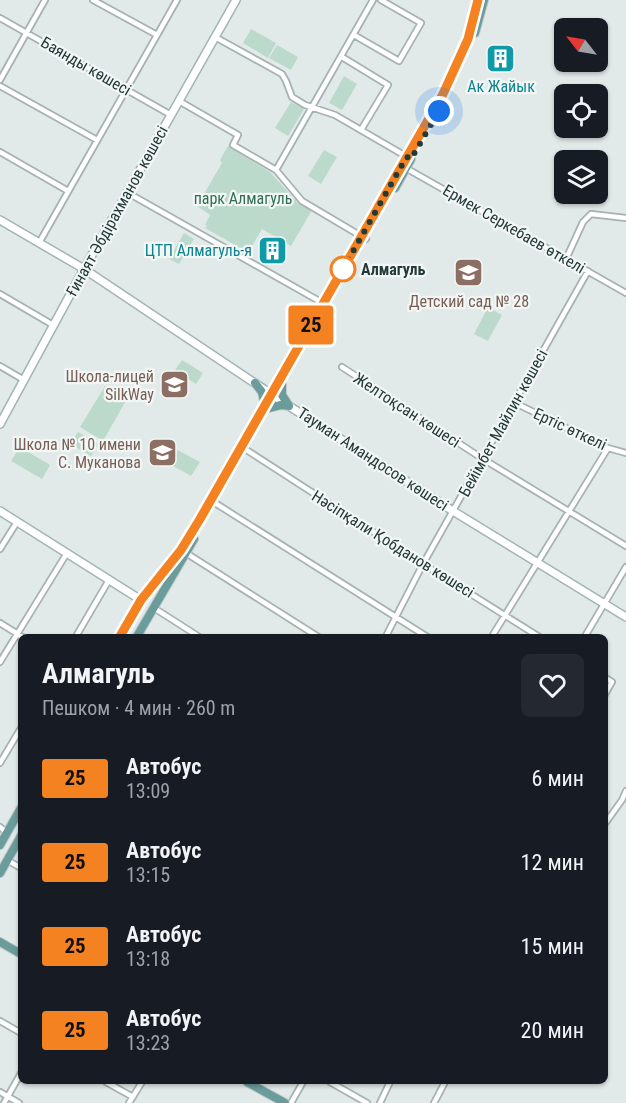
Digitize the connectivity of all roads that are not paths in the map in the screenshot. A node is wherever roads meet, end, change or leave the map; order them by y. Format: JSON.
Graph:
{"nodes":[{"id":1,"x":45,"y":0,"type":"edge"},
{"id":2,"x":93,"y":0,"type":"edge"},
{"id":3,"x":177,"y":0,"type":"edge"},
{"id":4,"x":236,"y":0,"type":"edge"},
{"id":5,"x":373,"y":0,"type":"edge"},
{"id":6,"x":381,"y":0,"type":"edge"},
{"id":7,"x":478,"y":0,"type":"edge"},
{"id":8,"x":484,"y":0,"type":"edge"},
{"id":9,"x":0,"y":18,"type":"edge"},
{"id":10,"x":26,"y":33,"type":"junction"},
{"id":11,"x":157,"y":35,"type":"junction"},
{"id":12,"x":354,"y":35,"type":"junction"},
{"id":13,"x":215,"y":37,"type":"junction"},
{"id":14,"x":342,"y":57,"type":"junction"},
{"id":15,"x":0,"y":80,"type":"edge"},
{"id":16,"x":0,"y":86,"type":"edge"},
{"id":17,"x":126,"y":89,"type":"junction"},
{"id":18,"x":179,"y":101,"type":"junction"},
{"id":19,"x":313,"y":106,"type":"junction"},
{"id":20,"x":171,"y":115,"type":"junction"},
{"id":21,"x":361,"y":130,"type":"junction"},
{"id":22,"x":97,"y":140,"type":"junction"},
{"id":23,"x":0,"y":152,"type":"edge"},
{"id":24,"x":409,"y":158,"type":"junction"},
{"id":25,"x":404,"y":167,"type":"junction"},
{"id":26,"x":276,"y":170,"type":"junction"},
{"id":27,"x":68,"y":191,"type":"junction"},
{"id":28,"x":128,"y":193,"type":"junction"},
{"id":29,"x":626,"y":218,"type":"edge"},
{"id":30,"x":0,"y":220,"type":"edge"},
{"id":31,"x":364,"y":237,"type":"junction"},
{"id":32,"x":39,"y":243,"type":"junction"},
{"id":33,"x":566,"y":259,"type":"junction"},
{"id":34,"x":84,"y":269,"type":"junction"},
{"id":35,"x":588,"y":271,"type":"junction"},
{"id":36,"x":626,"y":293,"type":"edge"},
{"id":37,"x":0,"y":294,"type":"edge"},
{"id":38,"x":325,"y":305,"type":"junction"},
{"id":39,"x":53,"y":325,"type":"junction"},
{"id":40,"x":0,"y":366,"type":"edge"},
{"id":41,"x":342,"y":368,"type":"dead end"},
{"id":42,"x":24,"y":380,"type":"junction"},
{"id":43,"x":255,"y":383,"type":"junction"},
{"id":44,"x":280,"y":384,"type":"junction"},
{"id":45,"x":273,"y":395,"type":"junction"},
{"id":46,"x":515,"y":403,"type":"junction"},
{"id":47,"x":289,"y":406,"type":"junction"},
{"id":48,"x":267,"y":407,"type":"junction"},
{"id":49,"x":0,"y":424,"type":"edge"},
{"id":50,"x":608,"y":448,"type":"junction"},
{"id":51,"x":245,"y":450,"type":"junction"},
{"id":52,"x":626,"y":453,"type":"edge"},
{"id":53,"x":483,"y":459,"type":"junction"},
{"id":54,"x":215,"y":503,"type":"junction"},
{"id":55,"x":0,"y":511,"type":"edge"},
{"id":56,"x":453,"y":511,"type":"junction"},
{"id":57,"x":568,"y":511,"type":"junction"},
{"id":58,"x":17,"y":522,"type":"junction"},
{"id":59,"x":626,"y":546,"type":"edge"},
{"id":60,"x":0,"y":549,"type":"edge"},
{"id":61,"x":67,"y":553,"type":"junction"},
{"id":62,"x":186,"y":553,"type":"junction"},
{"id":63,"x":538,"y":562,"type":"junction"},
{"id":64,"x":423,"y":564,"type":"junction"},
{"id":65,"x":626,"y":567,"type":"edge"},
{"id":66,"x":109,"y":579,"type":"junction"},
{"id":67,"x":150,"y":589,"type":"junction"},
{"id":68,"x":160,"y":595,"type":"junction"},
{"id":69,"x":141,"y":600,"type":"junction"},
{"id":70,"x":605,"y":605,"type":"junction"},
{"id":71,"x":154,"y":608,"type":"junction"},
{"id":72,"x":505,"y":615,"type":"junction"},
{"id":73,"x":396,"y":617,"type":"junction"},
{"id":74,"x":626,"y":617,"type":"edge"},
{"id":75,"x":0,"y":623,"type":"edge"},
{"id":76,"x":18,"y":634,"type":"junction"},
{"id":77,"x":77,"y":634,"type":"edge"},
{"id":78,"x":121,"y":634,"type":"edge"},
{"id":79,"x":138,"y":634,"type":"edge"},
{"id":80,"x":195,"y":634,"type":"edge"},
{"id":81,"x":314,"y":634,"type":"edge"},
{"id":82,"x":387,"y":634,"type":"edge"},
{"id":83,"x":423,"y":634,"type":"edge"},
{"id":84,"x":493,"y":634,"type":"edge"},
{"id":85,"x":535,"y":634,"type":"edge"},
{"id":86,"x":587,"y":634,"type":"edge"},
{"id":87,"x":0,"y":662,"type":"edge"},
{"id":88,"x":18,"y":733,"type":"edge"},
{"id":89,"x":0,"y":763,"type":"edge"},
{"id":90,"x":626,"y":791,"type":"edge"},
{"id":91,"x":18,"y":813,"type":"edge"},
{"id":92,"x":608,"y":819,"type":"edge"},
{"id":93,"x":0,"y":827,"type":"edge"},
{"id":94,"x":7,"y":833,"type":"junction"},
{"id":95,"x":18,"y":841,"type":"edge"},
{"id":96,"x":0,"y":844,"type":"edge"},
{"id":97,"x":7,"y":860,"type":"junction"},
{"id":98,"x":18,"y":866,"type":"edge"},
{"id":99,"x":0,"y":873,"type":"edge"},
{"id":100,"x":0,"y":942,"type":"edge"},
{"id":101,"x":18,"y":952,"type":"edge"},
{"id":102,"x":0,"y":1021,"type":"edge"},
{"id":103,"x":18,"y":1030,"type":"edge"},
{"id":104,"x":18,"y":1078,"type":"edge"},
{"id":105,"x":110,"y":1084,"type":"edge"},
{"id":106,"x":141,"y":1084,"type":"edge"},
{"id":107,"x":251,"y":1084,"type":"edge"},
{"id":108,"x":302,"y":1084,"type":"edge"},
{"id":109,"x":334,"y":1084,"type":"edge"},
{"id":110,"x":389,"y":1084,"type":"edge"},
{"id":111,"x":444,"y":1084,"type":"edge"},
{"id":112,"x":0,"y":1092,"type":"edge"},
{"id":113,"x":8,"y":1096,"type":"junction"},
{"id":114,"x":133,"y":1097,"type":"junction"},
{"id":115,"x":4,"y":1103,"type":"edge"},
{"id":116,"x":19,"y":1103,"type":"edge"},
{"id":117,"x":129,"y":1103,"type":"edge"},
{"id":118,"x":285,"y":1103,"type":"edge"},
{"id":119,"x":291,"y":1103,"type":"edge"},
{"id":120,"x":367,"y":1103,"type":"edge"},
{"id":121,"x":380,"y":1103,"type":"edge"},
{"id":122,"x":434,"y":1103,"type":"edge"}],
"edges":[{"from":1,"to":10,"type":"street"},
{"from":2,"to":11,"type":"street"},
{"from":3,"to":11,"type":"street"},
{"from":4,"to":13,"type":"main road","name":"Ғинаят Әбдірахманов көшесі"},
{"from":5,"to":12,"type":"street"},
{"from":6,"to":12,"type":"street"},
{"from":7,"to":24,"type":"main road"},
{"from":8,"to":24,"type":"main road"},
{"from":9,"to":10,"type":"street","name":"Баянды көшесі"},
{"from":10,"to":15,"type":"street"},
{"from":10,"to":17,"type":"street","name":"Баянды көшесі"},
{"from":11,"to":17,"type":"street"},
{"from":12,"to":14,"type":"street"},
{"from":13,"to":18,"type":"main road","name":"Ғинаят Әбдірахманов көшесі"},
{"from":13,"to":19,"type":"street"},
{"from":14,"to":19,"type":"street"},
{"from":14,"to":21,"type":"street"},
{"from":16,"to":22,"type":"street"},
{"from":17,"to":20,"type":"street","name":"Баянды көшесі"},
{"from":17,"to":22,"type":"street"},
{"from":18,"to":20,"type":"main road","name":"Ғинаят Әбдірахманов көшесі"},
{"from":18,"to":26,"type":"street"},
{"from":19,"to":21,"type":"street"},
{"from":19,"to":26,"type":"street"},
{"from":20,"to":28,"type":"main road","name":"Ғинаят Әбдірахманов көшесі"},
{"from":21,"to":24,"type":"street"},
{"from":22,"to":27,"type":"street"},
{"from":23,"to":27,"type":"street"},
{"from":24,"to":25,"type":"main road"},
{"from":25,"to":31,"type":"main road"},
{"from":25,"to":33,"type":"street","name":"Ермек Серкебаев өткелі"},
{"from":26,"to":31,"type":"street"},
{"from":27,"to":32,"type":"street"},
{"from":28,"to":34,"type":"main road","name":"Ғинаят Әбдірахманов көшесі"},
{"from":28,"to":38,"type":"street"},
{"from":29,"to":33,"type":"street"},
{"from":30,"to":32,"type":"main road","name":"Тауман Амандосов көшесі"},
{"from":31,"to":38,"type":"main road"},
{"from":32,"to":34,"type":"main road","name":"Тауман Амандосов көшесі"},
{"from":33,"to":35,"type":"street","name":"Ермек Серкебаев өткелі"},
{"from":34,"to":39,"type":"main road","name":"Ғинаят Әбдірахманов көшесі"},
{"from":34,"to":43,"type":"main road","name":"Тауман Амандосов көшесі"},
{"from":35,"to":36,"type":"street","name":"Ермек Серкебаев өткелі"},
{"from":35,"to":46,"type":"street","name":"Бейімбет Майлин көшесі"},
{"from":37,"to":39,"type":"street"},
{"from":38,"to":44,"type":"main road"},
{"from":39,"to":42,"type":"main road","name":"Ғинаят Әбдірахманов көшесі"},
{"from":40,"to":42,"type":"street"},
{"from":41,"to":53,"type":"street","name":"Желтоқсан көшесі"},
{"from":42,"to":49,"type":"main road","name":"Ғинаят Әбдірахманов көшесі"},
{"from":43,"to":44,"type":"main road"},
{"from":43,"to":45,"type":"main road","name":"Тауман Амандосов көшесі"},
{"from":43,"to":48,"type":"main road"},
{"from":44,"to":45,"type":"main road"},
{"from":44,"to":47,"type":"main road"},
{"from":45,"to":47,"type":"main road","name":"Тауман Амандосов көшесі"},
{"from":45,"to":48,"type":"main road"},
{"from":46,"to":50,"type":"street","name":"Ертіс өткелі"},
{"from":46,"to":53,"type":"street","name":"Бейімбет Майлин көшесі"},
{"from":47,"to":48,"type":"main road"},
{"from":47,"to":56,"type":"main road","name":"Тауман Амандосов көшесі"},
{"from":48,"to":51,"type":"main road"},
{"from":48,"to":67,"type":"main road"},
{"from":50,"to":52,"type":"street","name":"Ертіс өткелі"},
{"from":50,"to":57,"type":"street"},
{"from":51,"to":54,"type":"main road"},
{"from":51,"to":64,"type":"street","name":"Нәсіпқали Қобданов көшесі"},
{"from":53,"to":56,"type":"street","name":"Бейімбет Майлин көшесі"},
{"from":53,"to":57,"type":"street","name":"Желтоқсан көшесі"},
{"from":54,"to":62,"type":"main road"},
{"from":54,"to":73,"type":"street"},
{"from":55,"to":58,"type":"main road"},
{"from":56,"to":63,"type":"main road","name":"Тауман Амандосов көшесі"},
{"from":56,"to":64,"type":"street","name":"Бейімбет Майлин көшесі"},
{"from":57,"to":59,"type":"street","name":"Желтоқсан көшесі"},
{"from":57,"to":63,"type":"street"},
{"from":58,"to":60,"type":"street"},
{"from":58,"to":61,"type":"main road"},
{"from":61,"to":66,"type":"main road"},
{"from":61,"to":76,"type":"street"},
{"from":62,"to":68,"type":"main road"},
{"from":62,"to":81,"type":"street"},
{"from":63,"to":70,"type":"main road","name":"Тауман Амандосов көшесі"},
{"from":63,"to":72,"type":"street"},
{"from":64,"to":72,"type":"street","name":"Нәсіпқали Қобданов көшесі"},
{"from":64,"to":73,"type":"street","name":"Бейімбет Майлин көшесі"},
{"from":65,"to":70,"type":"street"},
{"from":66,"to":69,"type":"main road"},
{"from":66,"to":77,"type":"street"},
{"from":67,"to":68,"type":"main road"},
{"from":67,"to":69,"type":"main road"},
{"from":68,"to":71,"type":"main road"},
{"from":69,"to":78,"type":"main road"},
{"from":70,"to":74,"type":"main road","name":"Тауман Амандосов көшесі"},
{"from":70,"to":86,"type":"street"},
{"from":71,"to":79,"type":"main road"},
{"from":71,"to":80,"type":"street"},
{"from":72,"to":84,"type":"street"},
{"from":72,"to":85,"type":"street","name":"Нәсіпқали Қобданов көшесі"},
{"from":73,"to":82,"type":"street","name":"Бейімбет Майлин көшесі"},
{"from":73,"to":83,"type":"street"},
{"from":75,"to":76,"type":"street"},
{"from":76,"to":87,"type":"street"},
{"from":88,"to":89,"type":"street"},
{"from":90,"to":92,"type":"street"},
{"from":91,"to":94,"type":"main road"},
{"from":93,"to":94,"type":"street"},
{"from":94,"to":96,"type":"main road"},
{"from":95,"to":97,"type":"main road"},
{"from":97,"to":98,"type":"street"},
{"from":97,"to":99,"type":"main road"},
{"from":100,"to":101,"type":"main road"},
{"from":102,"to":103,"type":"street"},
{"from":104,"to":113,"type":"street"},
{"from":105,"to":114,"type":"street"},
{"from":106,"to":114,"type":"street"},
{"from":107,"to":118,"type":"main road"},
{"from":108,"to":119,"type":"street"},
{"from":109,"to":120,"type":"street"},
{"from":110,"to":121,"type":"street"},
{"from":111,"to":122,"type":"street"},
{"from":112,"to":113,"type":"street"},
{"from":113,"to":115,"type":"street"},
{"from":113,"to":116,"type":"street"},
{"from":114,"to":117,"type":"street"}]}
